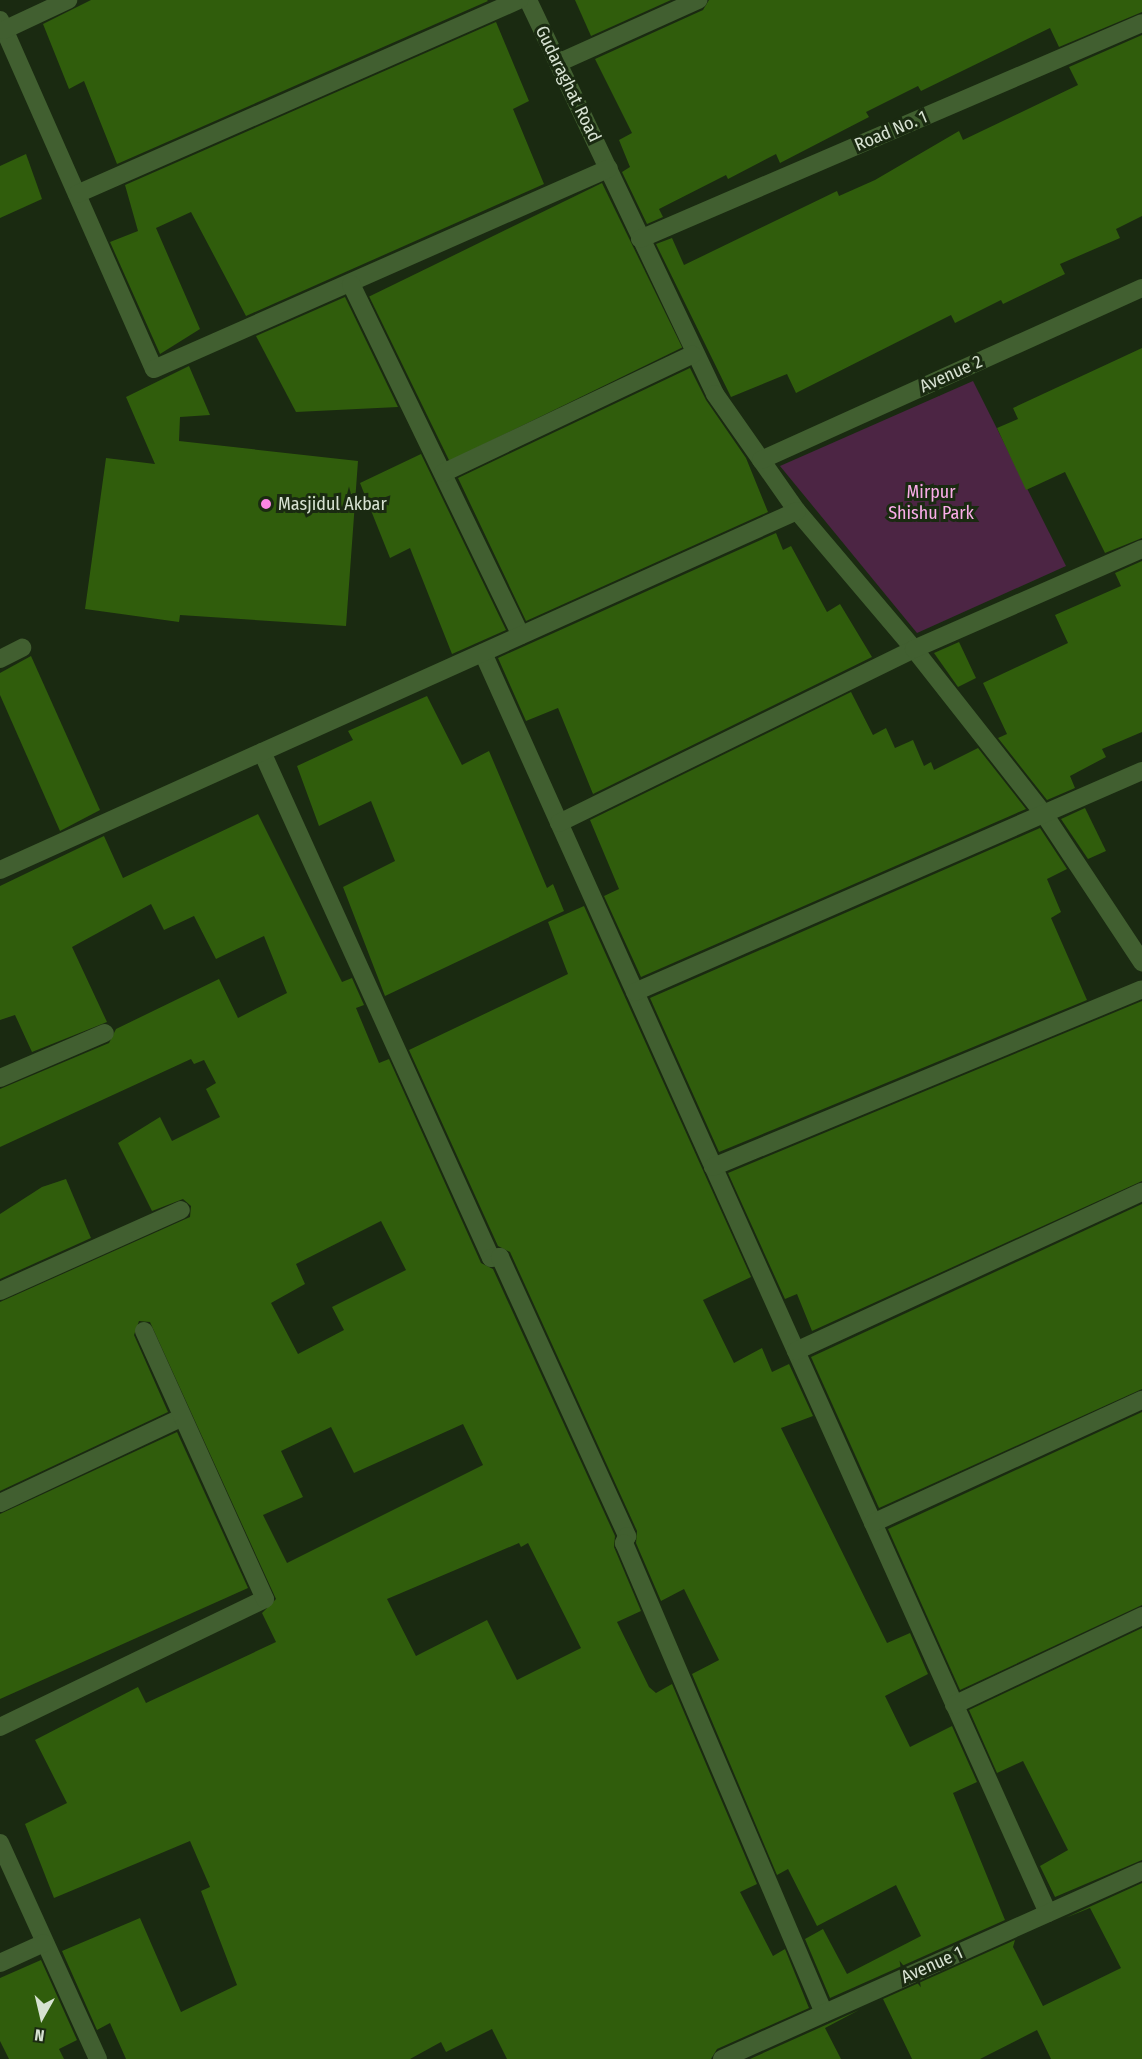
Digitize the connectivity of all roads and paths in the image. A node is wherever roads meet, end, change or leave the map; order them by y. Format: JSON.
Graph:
{"nodes":[{"id":1,"x":68,"y":0,"type":"edge"},
{"id":2,"x":519,"y":0,"type":"edge"},
{"id":3,"x":528,"y":0,"type":"edge"},
{"id":4,"x":698,"y":0,"type":"edge"},
{"id":5,"x":1142,"y":23,"type":"edge"},
{"id":6,"x":2,"y":25,"type":"edge"},
{"id":7,"x":558,"y":63,"type":"junction"},
{"id":8,"x":609,"y":168,"type":"junction"},
{"id":9,"x":77,"y":194,"type":"junction"},
{"id":10,"x":640,"y":239,"type":"junction"},
{"id":11,"x":351,"y":284,"type":"junction"},
{"id":12,"x":1142,"y":288,"type":"edge"},
{"id":13,"x":692,"y":355,"type":"junction"},
{"id":14,"x":761,"y":460,"type":"junction"},
{"id":15,"x":443,"y":473,"type":"junction"},
{"id":16,"x":797,"y":511,"type":"junction"},
{"id":17,"x":1142,"y":549,"type":"edge"},
{"id":18,"x":520,"y":635,"type":"junction"},
{"id":19,"x":22,"y":648,"type":"dead end"},
{"id":20,"x":914,"y":648,"type":"junction"},
{"id":21,"x":483,"y":653,"type":"junction"},
{"id":22,"x":0,"y":659,"type":"edge"},
{"id":23,"x":262,"y":752,"type":"junction"},
{"id":24,"x":1142,"y":771,"type":"edge"},
{"id":25,"x":1044,"y":814,"type":"junction"},
{"id":26,"x":559,"y":823,"type":"junction"},
{"id":27,"x":0,"y":870,"type":"edge"},
{"id":28,"x":1142,"y":962,"type":"edge"},
{"id":29,"x":1142,"y":989,"type":"edge"},
{"id":30,"x":635,"y":992,"type":"junction"},
{"id":31,"x":105,"y":1033,"type":"dead end"},
{"id":32,"x":0,"y":1078,"type":"edge"},
{"id":33,"x":713,"y":1167,"type":"junction"},
{"id":34,"x":1142,"y":1192,"type":"edge"},
{"id":35,"x":181,"y":1210,"type":"dead end"},
{"id":36,"x":0,"y":1291,"type":"edge"},
{"id":37,"x":144,"y":1331,"type":"dead end"},
{"id":38,"x":796,"y":1351,"type":"junction"},
{"id":39,"x":1142,"y":1400,"type":"edge"},
{"id":40,"x":181,"y":1418,"type":"junction"},
{"id":41,"x":0,"y":1503,"type":"edge"},
{"id":42,"x":873,"y":1523,"type":"junction"},
{"id":43,"x":1142,"y":1616,"type":"edge"},
{"id":44,"x":954,"y":1705,"type":"junction"},
{"id":45,"x":0,"y":1727,"type":"edge"},
{"id":46,"x":0,"y":1843,"type":"edge"},
{"id":47,"x":1142,"y":1871,"type":"edge"},
{"id":48,"x":1048,"y":1913,"type":"junction"},
{"id":49,"x":44,"y":1943,"type":"junction"},
{"id":50,"x":0,"y":1963,"type":"edge"},
{"id":51,"x":824,"y":2013,"type":"junction"},
{"id":52,"x":98,"y":2059,"type":"edge"},
{"id":53,"x":722,"y":2059,"type":"edge"}],
"edges":[{"from":1,"to":6,"type":"street"},
{"from":2,"to":9,"type":"street"},
{"from":3,"to":7,"type":"street","name":"Gudaraghat Road"},
{"from":4,"to":7,"type":"street"},
{"from":5,"to":10,"type":"street","name":"Road No. 1"},
{"from":6,"to":9,"type":"street"},
{"from":7,"to":8,"type":"street","name":"Gudaraghat Road"},
{"from":8,"to":10,"type":"street","name":"Gudaraghat Road"},
{"from":8,"to":11,"type":"street"},
{"from":9,"to":11,"type":"street"},
{"from":10,"to":13,"type":"street","name":"Gudaraghat Road"},
{"from":11,"to":15,"type":"street"},
{"from":12,"to":14,"type":"street","name":"Avenue 2"},
{"from":13,"to":14,"type":"street","name":"Gudaraghat Road"},
{"from":13,"to":15,"type":"street"},
{"from":14,"to":16,"type":"street","name":"Gudaraghat Road"},
{"from":15,"to":18,"type":"street"},
{"from":16,"to":18,"type":"street"},
{"from":16,"to":20,"type":"street","name":"Gudaraghat Road"},
{"from":17,"to":20,"type":"street"},
{"from":18,"to":21,"type":"street"},
{"from":19,"to":22,"type":"street"},
{"from":20,"to":25,"type":"street","name":"Gudaraghat Road"},
{"from":20,"to":26,"type":"street"},
{"from":21,"to":23,"type":"street"},
{"from":21,"to":26,"type":"street"},
{"from":23,"to":27,"type":"street"},
{"from":23,"to":51,"type":"street"},
{"from":24,"to":25,"type":"street"},
{"from":25,"to":28,"type":"street","name":"Gudaraghat Road"},
{"from":25,"to":30,"type":"street"},
{"from":26,"to":30,"type":"street"},
{"from":29,"to":33,"type":"street"},
{"from":30,"to":33,"type":"street"},
{"from":31,"to":32,"type":"street"},
{"from":33,"to":38,"type":"street"},
{"from":34,"to":38,"type":"street"},
{"from":35,"to":36,"type":"street"},
{"from":37,"to":40,"type":"street"},
{"from":38,"to":42,"type":"street"},
{"from":39,"to":42,"type":"street"},
{"from":40,"to":41,"type":"street"},
{"from":40,"to":45,"type":"street"},
{"from":42,"to":44,"type":"street"},
{"from":43,"to":44,"type":"street"},
{"from":44,"to":48,"type":"street"},
{"from":46,"to":49,"type":"street"},
{"from":47,"to":48,"type":"street","name":"Avenue 1"},
{"from":48,"to":51,"type":"street","name":"Avenue 1"},
{"from":49,"to":50,"type":"street"},
{"from":49,"to":52,"type":"street"},
{"from":51,"to":53,"type":"street","name":"Avenue 1"}]}
